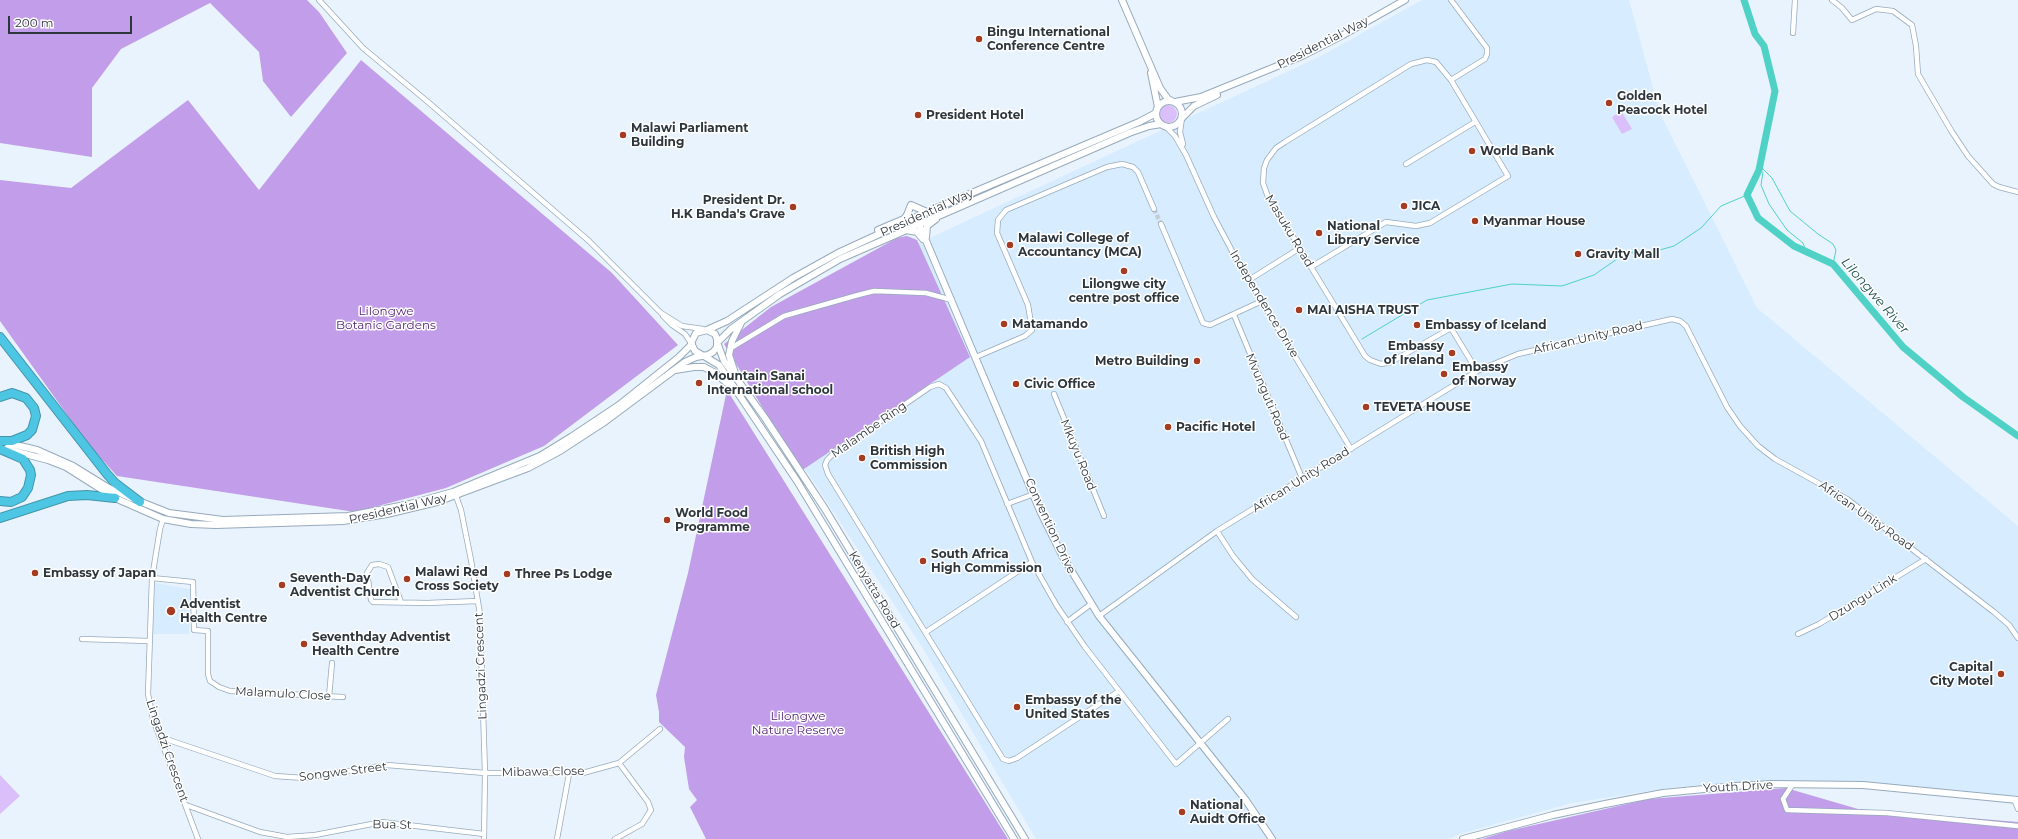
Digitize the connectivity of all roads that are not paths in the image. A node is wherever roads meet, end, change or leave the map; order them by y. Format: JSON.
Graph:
{"nodes":[{"id":1,"x":319,"y":0,"type":"edge"},
{"id":2,"x":1122,"y":0,"type":"edge"},
{"id":3,"x":1405,"y":0,"type":"edge"},
{"id":4,"x":1451,"y":0,"type":"edge"},
{"id":5,"x":1795,"y":0,"type":"edge"},
{"id":6,"x":1832,"y":0,"type":"edge"},
{"id":7,"x":1793,"y":33,"type":"dead end"},
{"id":8,"x":1148,"y":62,"type":"junction"},
{"id":9,"x":1451,"y":80,"type":"junction"},
{"id":10,"x":1240,"y":83,"type":"junction"},
{"id":11,"x":1173,"y":101,"type":"junction"},
{"id":12,"x":1157,"y":110,"type":"junction"},
{"id":13,"x":1182,"y":118,"type":"junction"},
{"id":14,"x":1475,"y":122,"type":"junction"},
{"id":15,"x":1163,"y":125,"type":"junction"},
{"id":16,"x":1186,"y":155,"type":"junction"},
{"id":17,"x":1406,"y":164,"type":"dead end"},
{"id":18,"x":2018,"y":192,"type":"edge"},
{"id":19,"x":980,"y":197,"type":"junction"},
{"id":20,"x":1154,"y":209,"type":"tunnel mouth"},
{"id":21,"x":927,"y":212,"type":"junction"},
{"id":22,"x":918,"y":220,"type":"junction"},
{"id":23,"x":1161,"y":224,"type":"tunnel mouth"},
{"id":24,"x":901,"y":232,"type":"junction"},
{"id":25,"x":854,"y":245,"type":"junction"},
{"id":26,"x":928,"y":248,"type":"junction"},
{"id":27,"x":1300,"y":248,"type":"junction"},
{"id":28,"x":1311,"y":267,"type":"junction"},
{"id":29,"x":1249,"y":280,"type":"junction"},
{"id":30,"x":948,"y":289,"type":"junction"},
{"id":31,"x":952,"y":300,"type":"junction"},
{"id":32,"x":1262,"y":301,"type":"junction"},
{"id":33,"x":661,"y":313,"type":"junction"},
{"id":34,"x":1234,"y":315,"type":"junction"},
{"id":35,"x":742,"y":322,"type":"junction"},
{"id":36,"x":706,"y":330,"type":"junction"},
{"id":37,"x":0,"y":337,"type":"edge"},
{"id":38,"x":718,"y":343,"type":"junction"},
{"id":39,"x":692,"y":344,"type":"junction"},
{"id":40,"x":731,"y":348,"type":"junction"},
{"id":41,"x":703,"y":355,"type":"junction"},
{"id":42,"x":976,"y":357,"type":"junction"},
{"id":43,"x":673,"y":370,"type":"junction"},
{"id":44,"x":1477,"y":371,"type":"junction"},
{"id":45,"x":738,"y":382,"type":"junction"},
{"id":46,"x":737,"y":394,"type":"junction"},
{"id":47,"x":1054,"y":394,"type":"dead end"},
{"id":48,"x":0,"y":397,"type":"edge"},
{"id":49,"x":0,"y":441,"type":"edge"},
{"id":50,"x":0,"y":449,"type":"edge"},
{"id":51,"x":1351,"y":449,"type":"junction"},
{"id":52,"x":1302,"y":478,"type":"junction"},
{"id":53,"x":1034,"y":494,"type":"junction"},
{"id":54,"x":456,"y":496,"type":"junction"},
{"id":55,"x":115,"y":498,"type":"junction"},
{"id":56,"x":0,"y":501,"type":"edge"},
{"id":57,"x":140,"y":502,"type":"junction"},
{"id":58,"x":1008,"y":504,"type":"junction"},
{"id":59,"x":1104,"y":516,"type":"dead end"},
{"id":60,"x":0,"y":518,"type":"edge"},
{"id":61,"x":163,"y":519,"type":"junction"},
{"id":62,"x":1217,"y":531,"type":"junction"},
{"id":63,"x":1926,"y":558,"type":"junction"},
{"id":64,"x":1032,"y":562,"type":"junction"},
{"id":65,"x":152,"y":578,"type":"junction"},
{"id":66,"x":478,"y":600,"type":"junction"},
{"id":67,"x":401,"y":602,"type":"junction"},
{"id":68,"x":1091,"y":604,"type":"junction"},
{"id":69,"x":1099,"y":616,"type":"junction"},
{"id":70,"x":1296,"y":617,"type":"dead end"},
{"id":71,"x":1067,"y":622,"type":"junction"},
{"id":72,"x":926,"y":632,"type":"junction"},
{"id":73,"x":1798,"y":634,"type":"dead end"},
{"id":74,"x":2018,"y":638,"type":"edge"},
{"id":75,"x":82,"y":639,"type":"dead end"},
{"id":76,"x":149,"y":641,"type":"junction"},
{"id":77,"x":332,"y":663,"type":"dead end"},
{"id":78,"x":1118,"y":691,"type":"junction"},
{"id":79,"x":329,"y":697,"type":"junction"},
{"id":80,"x":343,"y":698,"type":"dead end"},
{"id":81,"x":1228,"y":720,"type":"dead end"},
{"id":82,"x":660,"y":729,"type":"dead end"},
{"id":83,"x":160,"y":736,"type":"junction"},
{"id":84,"x":1200,"y":745,"type":"junction"},
{"id":85,"x":619,"y":763,"type":"junction"},
{"id":86,"x":485,"y":773,"type":"junction"},
{"id":87,"x":570,"y":774,"type":"junction"},
{"id":88,"x":1792,"y":784,"type":"junction"},
{"id":89,"x":2016,"y":799,"type":"edge"},
{"id":90,"x":186,"y":806,"type":"junction"},
{"id":91,"x":2018,"y":809,"type":"edge"},
{"id":92,"x":2018,"y":826,"type":"edge"},
{"id":93,"x":484,"y":837,"type":"edge"},
{"id":94,"x":198,"y":839,"type":"edge"},
{"id":95,"x":557,"y":839,"type":"edge"},
{"id":96,"x":615,"y":839,"type":"edge"},
{"id":97,"x":1014,"y":839,"type":"edge"},
{"id":98,"x":1025,"y":839,"type":"edge"},
{"id":99,"x":1272,"y":839,"type":"edge"},
{"id":100,"x":1463,"y":839,"type":"edge"}],
"edges":[{"from":1,"to":33,"type":"street"},
{"from":2,"to":8,"type":"main road"},
{"from":3,"to":10,"type":"main road","name":"Presidential Way"},
{"from":4,"to":9,"type":"street"},
{"from":5,"to":7,"type":"street"},
{"from":6,"to":18,"type":"street"},
{"from":8,"to":11,"type":"main road"},
{"from":8,"to":12,"type":"main road"},
{"from":9,"to":14,"type":"street","name":"Masuku Road"},
{"from":9,"to":27,"type":"street","name":"Masuku Road"},
{"from":10,"to":11,"type":"main road","name":"Presidential Way"},
{"from":10,"to":13,"type":"main road","name":"Presidential Way"},
{"from":11,"to":12,"type":"main road"},
{"from":11,"to":13,"type":"main road"},
{"from":12,"to":15,"type":"main road"},
{"from":12,"to":21,"type":"main road","name":"Presidential Way"},
{"from":13,"to":15,"type":"main road"},
{"from":13,"to":16,"type":"street","name":"Independence Drive"},
{"from":14,"to":17,"type":"street"},
{"from":14,"to":28,"type":"street","name":"Masuku Road"},
{"from":15,"to":16,"type":"street","name":"Independence Drive"},
{"from":15,"to":19,"type":"main road","name":"Presidential Way"},
{"from":16,"to":29,"type":"street","name":"Independence Drive"},
{"from":19,"to":22,"type":"main road","name":"Presidential Way"},
{"from":19,"to":26,"type":"main road"},
{"from":20,"to":42,"type":"street"},
{"from":21,"to":22,"type":"main road","name":"Presidential Way"},
{"from":21,"to":25,"type":"main road"},
{"from":22,"to":24,"type":"main road","name":"Presidential Way"},
{"from":22,"to":25,"type":"main road","name":"Presidential Way"},
{"from":22,"to":26,"type":"main road","name":"Convention Drive"},
{"from":23,"to":34,"type":"street"},
{"from":24,"to":30,"type":"main road"},
{"from":24,"to":35,"type":"main road","name":"Presidential Way"},
{"from":25,"to":36,"type":"main road","name":"Presidential Way"},
{"from":26,"to":30,"type":"main road","name":"Convention Drive"},
{"from":27,"to":28,"type":"street","name":"Masuku Road"},
{"from":27,"to":29,"type":"street"},
{"from":28,"to":44,"type":"street","name":"Masuku Road"},
{"from":29,"to":32,"type":"street","name":"Independence Drive"},
{"from":30,"to":31,"type":"main road","name":"Convention Drive"},
{"from":31,"to":40,"type":"street"},
{"from":31,"to":42,"type":"main road","name":"Convention Drive"},
{"from":32,"to":34,"type":"street"},
{"from":32,"to":51,"type":"street","name":"Independence Drive"},
{"from":33,"to":36,"type":"street"},
{"from":33,"to":39,"type":"street"},
{"from":34,"to":52,"type":"street","name":"Mvunguti Road"},
{"from":35,"to":38,"type":"main road","name":"Presidential Way"},
{"from":35,"to":40,"type":"main road"},
{"from":36,"to":38,"type":"main road"},
{"from":36,"to":39,"type":"main road","name":"Presidential Way"},
{"from":37,"to":57,"type":"highway"},
{"from":38,"to":41,"type":"main road","name":"Presidential Way"},
{"from":38,"to":45,"type":"main road","name":"Kenyatta Road"},
{"from":39,"to":41,"type":"main road"},
{"from":39,"to":57,"type":"main road","name":"Presidential Way"},
{"from":40,"to":45,"type":"main road"},
{"from":41,"to":43,"type":"main road","name":"Presidential Way"},
{"from":41,"to":46,"type":"main road","name":"Kenyatta Road"},
{"from":42,"to":53,"type":"main road","name":"Convention Drive"},
{"from":43,"to":46,"type":"main road"},
{"from":43,"to":54,"type":"main road","name":"Presidential Way"},
{"from":44,"to":51,"type":"street","name":"African Unity Road"},
{"from":44,"to":63,"type":"street","name":"African Unity Road"},
{"from":45,"to":98,"type":"main road","name":"Kenyatta Road"},
{"from":46,"to":97,"type":"main road","name":"Kenyatta Road"},
{"from":47,"to":59,"type":"street","name":"Mkuyu Road"},
{"from":48,"to":49,"type":"highway"},
{"from":49,"to":57,"type":"main road","name":"Presidential Way"},
{"from":50,"to":55,"type":"main road","name":"Presidential Way"},
{"from":50,"to":56,"type":"highway"},
{"from":51,"to":52,"type":"street","name":"African Unity Road"},
{"from":52,"to":62,"type":"street","name":"African Unity Road"},
{"from":53,"to":58,"type":"street"},
{"from":53,"to":68,"type":"main road","name":"Convention Drive"},
{"from":54,"to":61,"type":"main road","name":"Presidential Way"},
{"from":54,"to":66,"type":"street","name":"Lingadzi Crescent"},
{"from":55,"to":60,"type":"highway"},
{"from":55,"to":61,"type":"main road","name":"Presidential Way"},
{"from":58,"to":64,"type":"street","name":"Malambe Ring"},
{"from":58,"to":72,"type":"street","name":"Malambe Ring"},
{"from":61,"to":65,"type":"street","name":"Lingadzi Crescent"},
{"from":62,"to":69,"type":"street","name":"African Unity Road"},
{"from":62,"to":70,"type":"street"},
{"from":63,"to":73,"type":"street","name":"Dzungu Link"},
{"from":63,"to":74,"type":"street","name":"African Unity Road"},
{"from":64,"to":71,"type":"street","name":"Malambe Ring"},
{"from":64,"to":72,"type":"street"},
{"from":65,"to":76,"type":"street","name":"Lingadzi Crescent"},
{"from":65,"to":79,"type":"street","name":"Malamulo Close"},
{"from":66,"to":67,"type":"street"},
{"from":66,"to":86,"type":"street","name":"Lingadzi Crescent"},
{"from":67,"to":67,"type":"street"},
{"from":68,"to":69,"type":"main road","name":"Convention Drive"},
{"from":68,"to":71,"type":"street"},
{"from":69,"to":84,"type":"main road","name":"Convention Drive"},
{"from":71,"to":78,"type":"street","name":"Malambe Ring"},
{"from":72,"to":78,"type":"street","name":"Malambe Ring"},
{"from":75,"to":76,"type":"street"},
{"from":76,"to":83,"type":"street","name":"Lingadzi Crescent"},
{"from":77,"to":79,"type":"street"},
{"from":78,"to":84,"type":"street","name":"Malambe Ring"},
{"from":79,"to":80,"type":"street","name":"Malamulo Close"},
{"from":81,"to":84,"type":"street"},
{"from":82,"to":85,"type":"street","name":"Mibawa Close"},
{"from":83,"to":86,"type":"street","name":"Songwe Street"},
{"from":83,"to":90,"type":"street","name":"Lingadzi Crescent"},
{"from":84,"to":99,"type":"main road","name":"Convention Drive"},
{"from":85,"to":87,"type":"street","name":"Mibawa Close"},
{"from":85,"to":96,"type":"street"},
{"from":86,"to":87,"type":"street","name":"Mibawa Close"},
{"from":86,"to":93,"type":"street","name":"Lingadzi Crescent"},
{"from":87,"to":95,"type":"street"},
{"from":88,"to":89,"type":"main road","name":"Youth Drive"},
{"from":88,"to":92,"type":"street"},
{"from":88,"to":100,"type":"main road","name":"Youth Drive"},
{"from":89,"to":91,"type":"street"},
{"from":90,"to":93,"type":"street","name":"Bua St"},
{"from":90,"to":94,"type":"street","name":"Lingadzi Crescent"}]}
